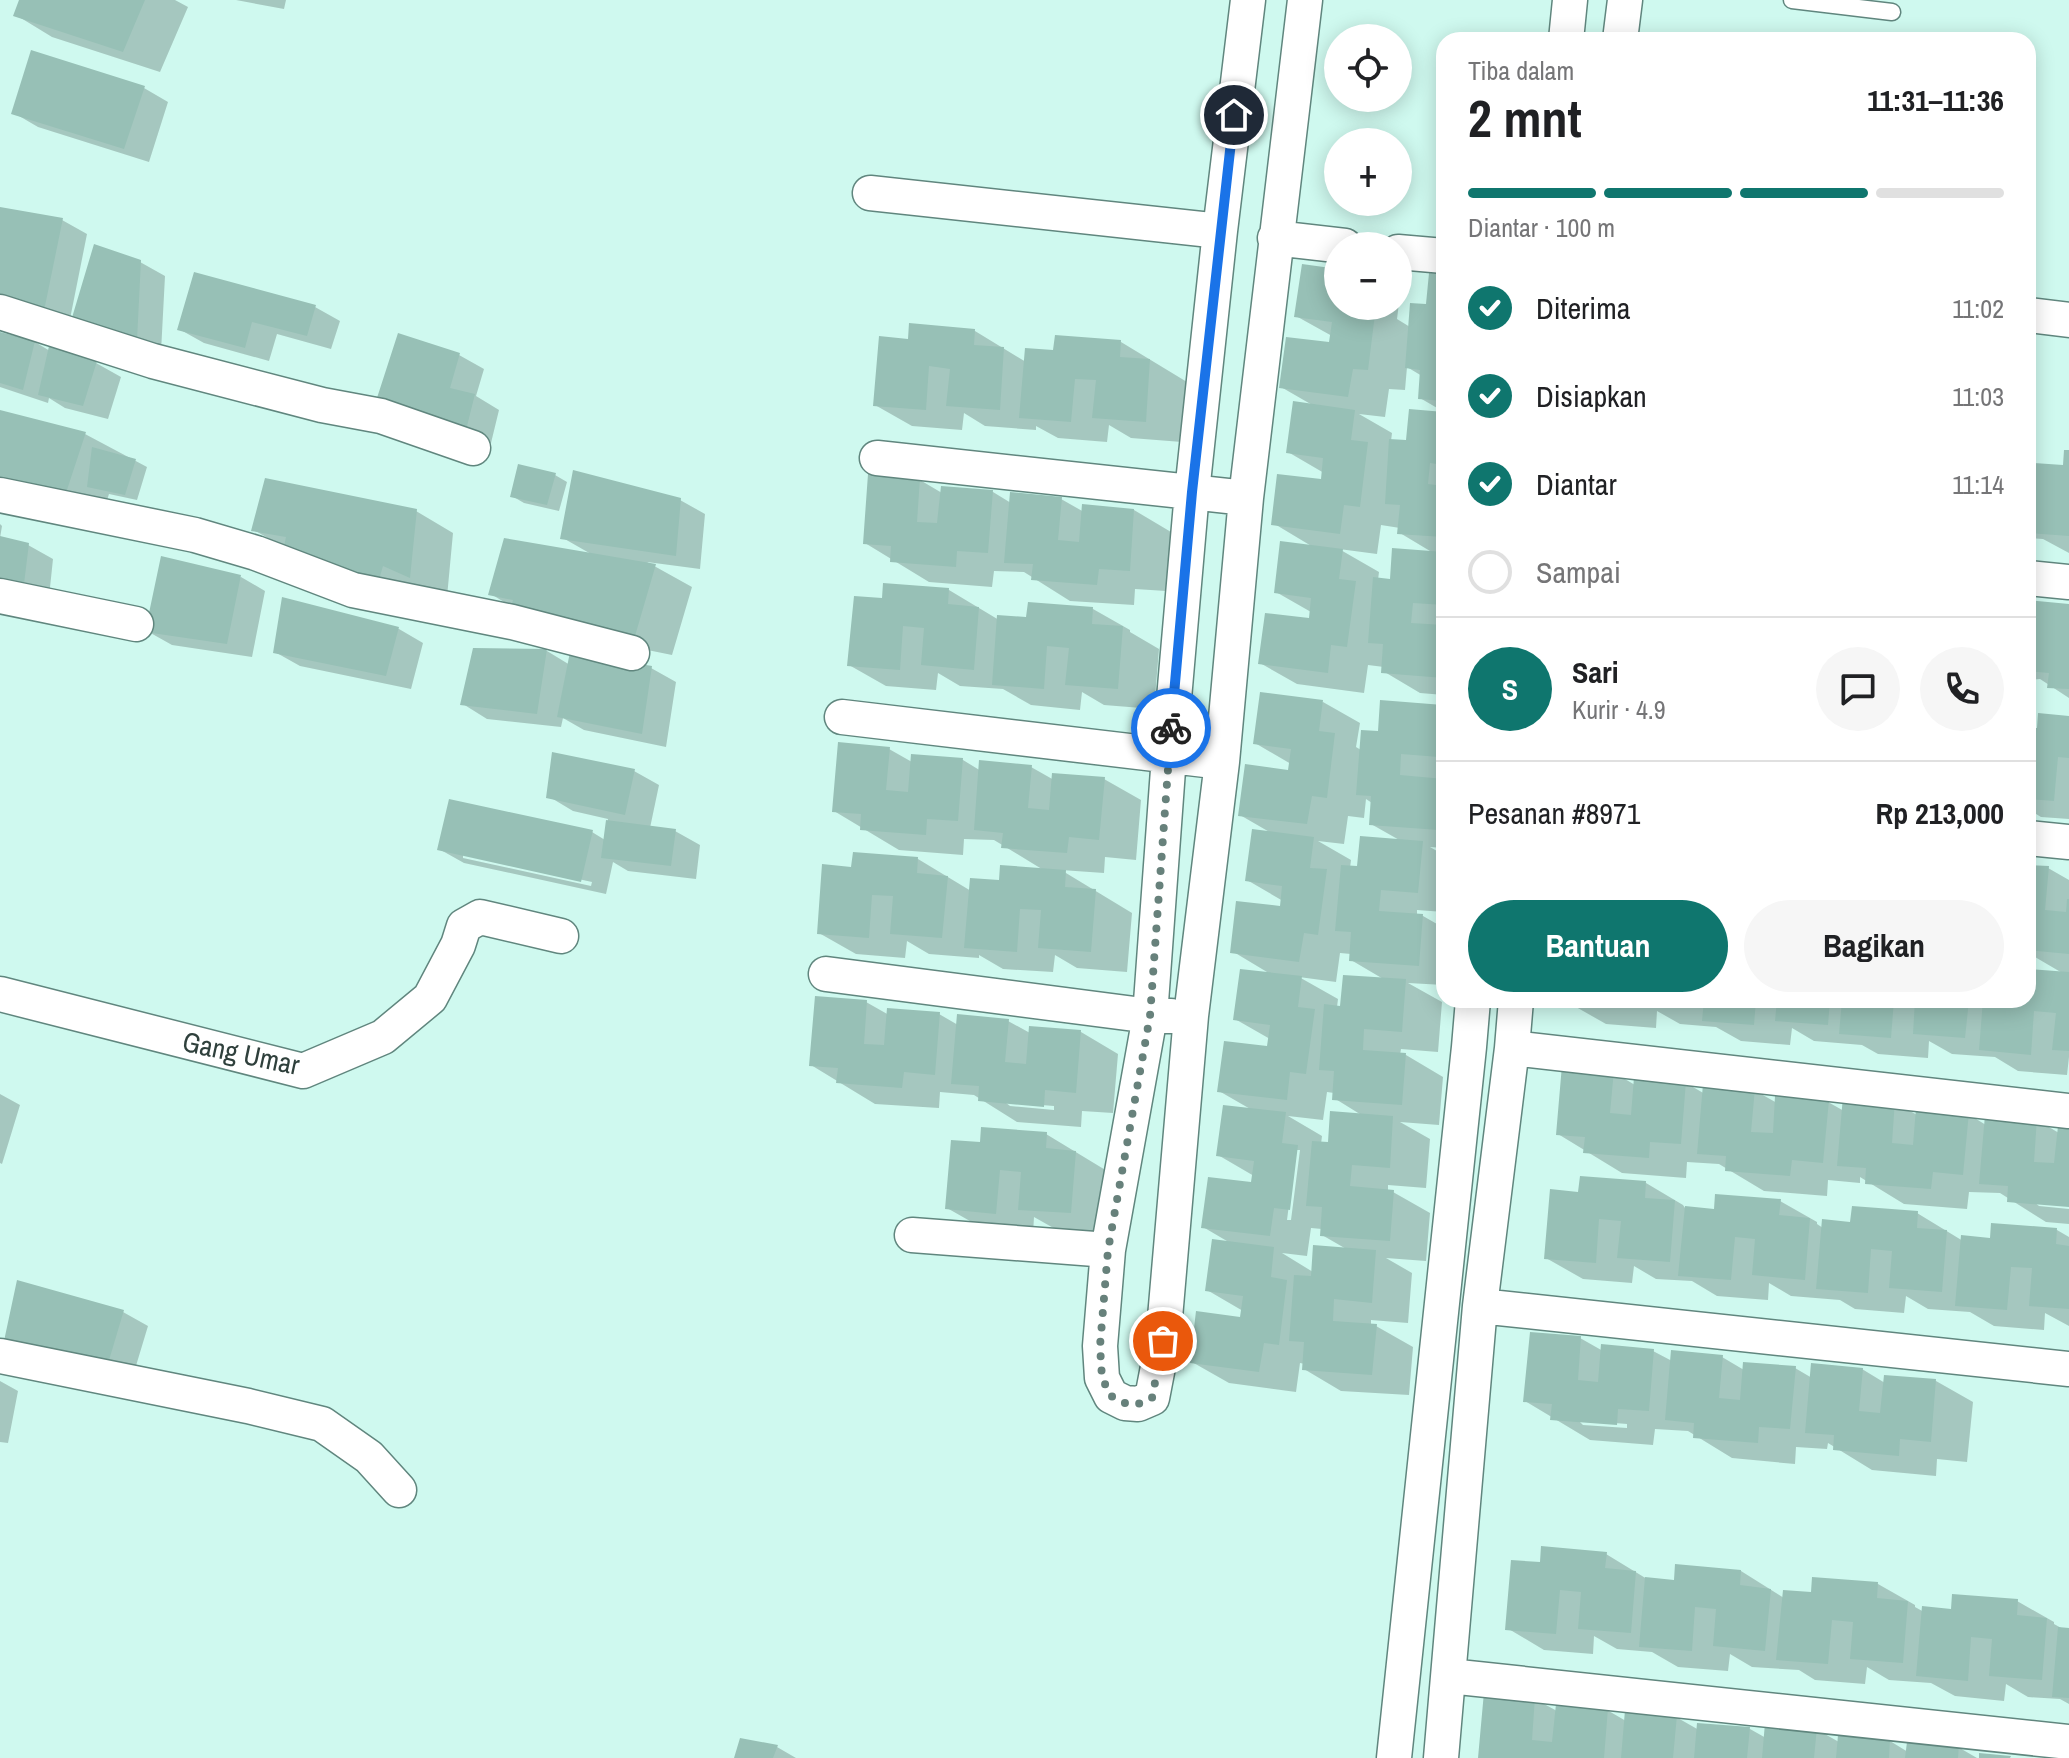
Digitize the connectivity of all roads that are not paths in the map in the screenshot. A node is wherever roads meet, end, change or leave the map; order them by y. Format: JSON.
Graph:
{"nodes":[{"id":1,"x":1248,"y":0,"type":"edge"},
{"id":2,"x":1305,"y":0,"type":"edge"},
{"id":3,"x":1570,"y":0,"type":"edge"},
{"id":4,"x":1625,"y":0,"type":"edge"},
{"id":5,"x":1792,"y":0,"type":"edge"},
{"id":6,"x":1892,"y":12,"type":"dead end"},
{"id":7,"x":1567,"y":32,"type":"edge"},
{"id":8,"x":1621,"y":32,"type":"edge"},
{"id":9,"x":870,"y":193,"type":"dead end"},
{"id":10,"x":1220,"y":231,"type":"junction"},
{"id":11,"x":1275,"y":238,"type":"junction"},
{"id":12,"x":1324,"y":244,"type":"edge"},
{"id":13,"x":1412,"y":253,"type":"edge"},
{"id":14,"x":1436,"y":255,"type":"edge"},
{"id":15,"x":0,"y":312,"type":"edge"},
{"id":16,"x":2036,"y":316,"type":"edge"},
{"id":17,"x":2069,"y":320,"type":"edge"},
{"id":18,"x":473,"y":448,"type":"dead end"},
{"id":19,"x":877,"y":458,"type":"dead end"},
{"id":20,"x":1192,"y":492,"type":"junction"},
{"id":21,"x":0,"y":495,"type":"edge"},
{"id":22,"x":1246,"y":498,"type":"junction"},
{"id":23,"x":2036,"y":579,"type":"edge"},
{"id":24,"x":2069,"y":582,"type":"edge"},
{"id":25,"x":0,"y":596,"type":"edge"},
{"id":26,"x":136,"y":624,"type":"dead end"},
{"id":27,"x":632,"y":653,"type":"dead end"},
{"id":28,"x":842,"y":717,"type":"dead end"},
{"id":29,"x":1169,"y":756,"type":"junction"},
{"id":30,"x":1222,"y":762,"type":"junction"},
{"id":31,"x":2036,"y":839,"type":"edge"},
{"id":32,"x":2069,"y":842,"type":"edge"},
{"id":33,"x":561,"y":936,"type":"dead end"},
{"id":34,"x":826,"y":974,"type":"dead end"},
{"id":35,"x":0,"y":994,"type":"edge"},
{"id":36,"x":1472,"y":1008,"type":"edge"},
{"id":37,"x":1515,"y":1008,"type":"edge"},
{"id":38,"x":1150,"y":1016,"type":"junction"},
{"id":39,"x":1191,"y":1016,"type":"junction"},
{"id":40,"x":1512,"y":1048,"type":"junction"},
{"id":41,"x":2069,"y":1111,"type":"edge"},
{"id":42,"x":912,"y":1235,"type":"dead end"},
{"id":43,"x":1108,"y":1250,"type":"junction"},
{"id":44,"x":1480,"y":1306,"type":"junction"},
{"id":45,"x":0,"y":1356,"type":"edge"},
{"id":46,"x":2069,"y":1369,"type":"edge"},
{"id":47,"x":399,"y":1490,"type":"dead end"},
{"id":48,"x":1449,"y":1676,"type":"junction"},
{"id":49,"x":2069,"y":1742,"type":"edge"},
{"id":50,"x":1394,"y":1758,"type":"edge"},
{"id":51,"x":1441,"y":1758,"type":"edge"}],
"edges":[{"from":1,"to":10,"type":"street"},
{"from":2,"to":11,"type":"street"},
{"from":3,"to":7,"type":"street"},
{"from":4,"to":8,"type":"street"},
{"from":5,"to":6,"type":"lane"},
{"from":9,"to":10,"type":"street"},
{"from":10,"to":20,"type":"street"},
{"from":11,"to":12,"type":"street"},
{"from":11,"to":22,"type":"street"},
{"from":13,"to":14,"type":"street"},
{"from":15,"to":18,"type":"street"},
{"from":16,"to":17,"type":"street"},
{"from":19,"to":20,"type":"street"},
{"from":20,"to":22,"type":"street"},
{"from":20,"to":29,"type":"street"},
{"from":21,"to":27,"type":"street"},
{"from":22,"to":30,"type":"street"},
{"from":23,"to":24,"type":"street"},
{"from":25,"to":26,"type":"street"},
{"from":28,"to":29,"type":"street"},
{"from":29,"to":30,"type":"street"},
{"from":29,"to":38,"type":"street"},
{"from":30,"to":39,"type":"street"},
{"from":31,"to":32,"type":"street"},
{"from":33,"to":35,"type":"street","name":"Gang Umar"},
{"from":34,"to":38,"type":"street"},
{"from":36,"to":50,"type":"street"},
{"from":37,"to":40,"type":"street"},
{"from":38,"to":39,"type":"street"},
{"from":38,"to":43,"type":"street"},
{"from":39,"to":43,"type":"street"},
{"from":40,"to":41,"type":"street"},
{"from":40,"to":44,"type":"street"},
{"from":42,"to":43,"type":"street"},
{"from":44,"to":46,"type":"street"},
{"from":44,"to":48,"type":"street"},
{"from":45,"to":47,"type":"street"},
{"from":48,"to":49,"type":"street"},
{"from":48,"to":51,"type":"street"}]}
